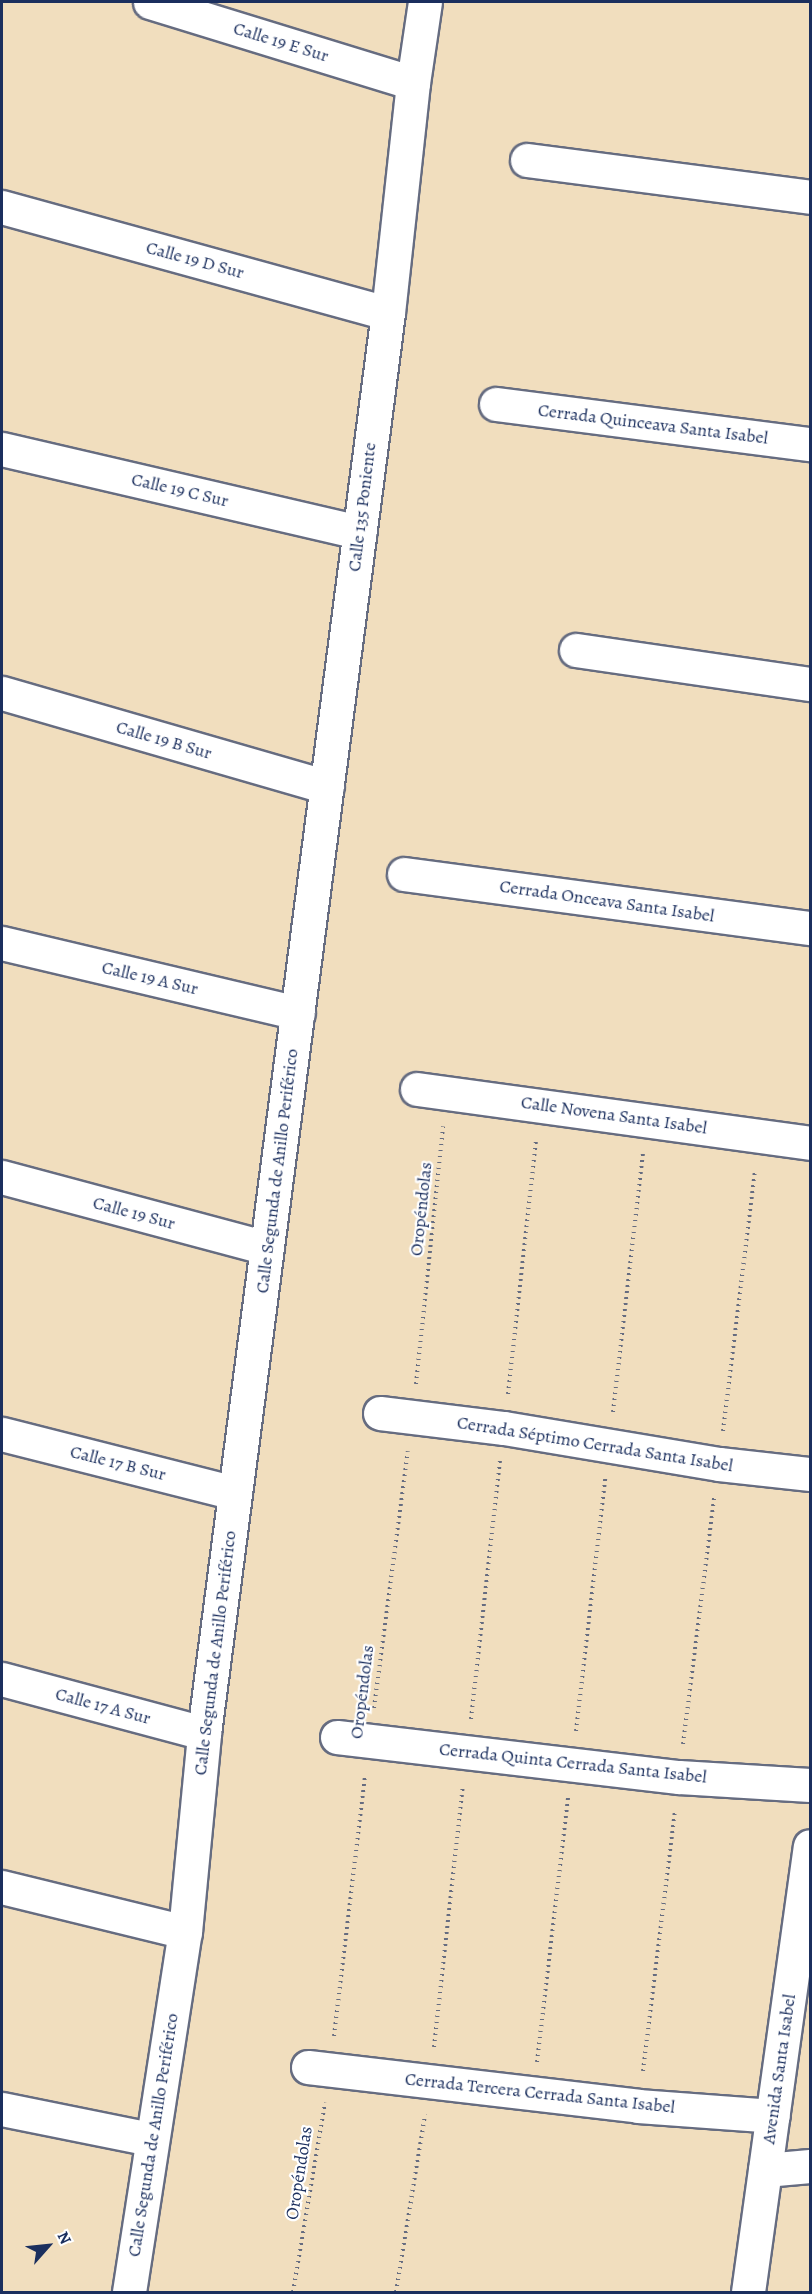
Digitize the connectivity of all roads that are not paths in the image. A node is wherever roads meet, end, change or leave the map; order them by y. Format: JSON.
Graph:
{"nodes":[{"id":1,"x":150,"y":2,"type":"edge"},
{"id":2,"x":425,"y":2,"type":"edge"},
{"id":3,"x":413,"y":83,"type":"junction"},
{"id":4,"x":527,"y":160,"type":"dead end"},
{"id":5,"x":810,"y":197,"type":"edge"},
{"id":6,"x":2,"y":207,"type":"edge"},
{"id":7,"x":388,"y":313,"type":"junction"},
{"id":8,"x":496,"y":404,"type":"dead end"},
{"id":9,"x":810,"y":444,"type":"edge"},
{"id":10,"x":2,"y":449,"type":"edge"},
{"id":11,"x":359,"y":532,"type":"junction"},
{"id":12,"x":576,"y":650,"type":"dead end"},
{"id":13,"x":810,"y":684,"type":"edge"},
{"id":14,"x":2,"y":693,"type":"edge"},
{"id":15,"x":327,"y":787,"type":"junction"},
{"id":16,"x":404,"y":874,"type":"dead end"},
{"id":17,"x":810,"y":928,"type":"edge"},
{"id":18,"x":2,"y":943,"type":"edge"},
{"id":19,"x":298,"y":1012,"type":"junction"},
{"id":20,"x":432,"y":1090,"type":"road end"},
{"id":21,"x":810,"y":1143,"type":"edge"},
{"id":22,"x":2,"y":1177,"type":"edge"},
{"id":23,"x":267,"y":1248,"type":"junction"},
{"id":24,"x":380,"y":1413,"type":"dead end"},
{"id":25,"x":2,"y":1434,"type":"edge"},
{"id":26,"x":810,"y":1474,"type":"edge"},
{"id":27,"x":235,"y":1493,"type":"junction"},
{"id":28,"x":2,"y":1679,"type":"edge"},
{"id":29,"x":204,"y":1733,"type":"junction"},
{"id":30,"x":337,"y":1737,"type":"dead end"},
{"id":31,"x":810,"y":1785,"type":"edge"},
{"id":32,"x":810,"y":1846,"type":"edge"},
{"id":33,"x":2,"y":1887,"type":"edge"},
{"id":34,"x":806,"y":1906,"type":"edge"},
{"id":35,"x":185,"y":1932,"type":"junction"},
{"id":36,"x":319,"y":2068,"type":"road end"},
{"id":37,"x":2,"y":2109,"type":"edge"},
{"id":38,"x":773,"y":2116,"type":"junction"},
{"id":39,"x":151,"y":2139,"type":"junction"},
{"id":40,"x":810,"y":2166,"type":"edge"},
{"id":41,"x":765,"y":2170,"type":"junction"},
{"id":42,"x":129,"y":2292,"type":"edge"},
{"id":43,"x":748,"y":2292,"type":"edge"}],
"edges":[{"from":1,"to":3,"type":"street","name":"Calle 19 E Sur"},
{"from":2,"to":3,"type":"street","name":"Calle 135 Poniente"},
{"from":3,"to":7,"type":"street","name":"Calle 135 Poniente"},
{"from":4,"to":5,"type":"street"},
{"from":6,"to":7,"type":"street","name":"Calle 19 D Sur"},
{"from":7,"to":11,"type":"street","name":"Calle 135 Poniente"},
{"from":8,"to":9,"type":"street","name":"Cerrada Quinceava Santa Isabel"},
{"from":10,"to":11,"type":"street","name":"Calle 19 C Sur"},
{"from":11,"to":15,"type":"street","name":"Calle 135 Poniente"},
{"from":12,"to":13,"type":"street"},
{"from":14,"to":15,"type":"street","name":"Calle 19 B Sur"},
{"from":15,"to":19,"type":"street","name":"Calle 135 Poniente"},
{"from":16,"to":17,"type":"street","name":"Cerrada Onceava Santa Isabel"},
{"from":18,"to":19,"type":"street","name":"Calle 19 A Sur"},
{"from":19,"to":23,"type":"street","name":"Calle Segunda de Anillo Periférico"},
{"from":20,"to":21,"type":"street","name":"Calle Novena Santa Isabel"},
{"from":22,"to":23,"type":"street","name":"Calle 19 Sur"},
{"from":23,"to":27,"type":"street","name":"Calle Segunda de Anillo Periférico"},
{"from":24,"to":26,"type":"street","name":"Cerrada Séptimo Cerrada Santa Isabel"},
{"from":25,"to":27,"type":"street","name":"Calle 17 B Sur"},
{"from":27,"to":29,"type":"street","name":"Calle Segunda de Anillo Periférico"},
{"from":28,"to":29,"type":"street","name":"Calle 17 A Sur"},
{"from":29,"to":35,"type":"street","name":"Calle Segunda de Anillo Periférico"},
{"from":30,"to":31,"type":"street","name":"Cerrada Quinta Cerrada Santa Isabel"},
{"from":32,"to":34,"type":"street","name":"Avenida Santa Isabel"},
{"from":33,"to":35,"type":"street"},
{"from":34,"to":38,"type":"street","name":"Avenida Santa Isabel"},
{"from":35,"to":39,"type":"street","name":"Calle Segunda de Anillo Periférico"},
{"from":36,"to":38,"type":"street","name":"Cerrada Tercera Cerrada Santa Isabel"},
{"from":37,"to":39,"type":"street"},
{"from":38,"to":41,"type":"street","name":"Avenida Santa Isabel"},
{"from":39,"to":42,"type":"street","name":"Calle Segunda de Anillo Periférico"},
{"from":40,"to":41,"type":"street"},
{"from":41,"to":43,"type":"street","name":"Avenida Santa Isabel"}]}
